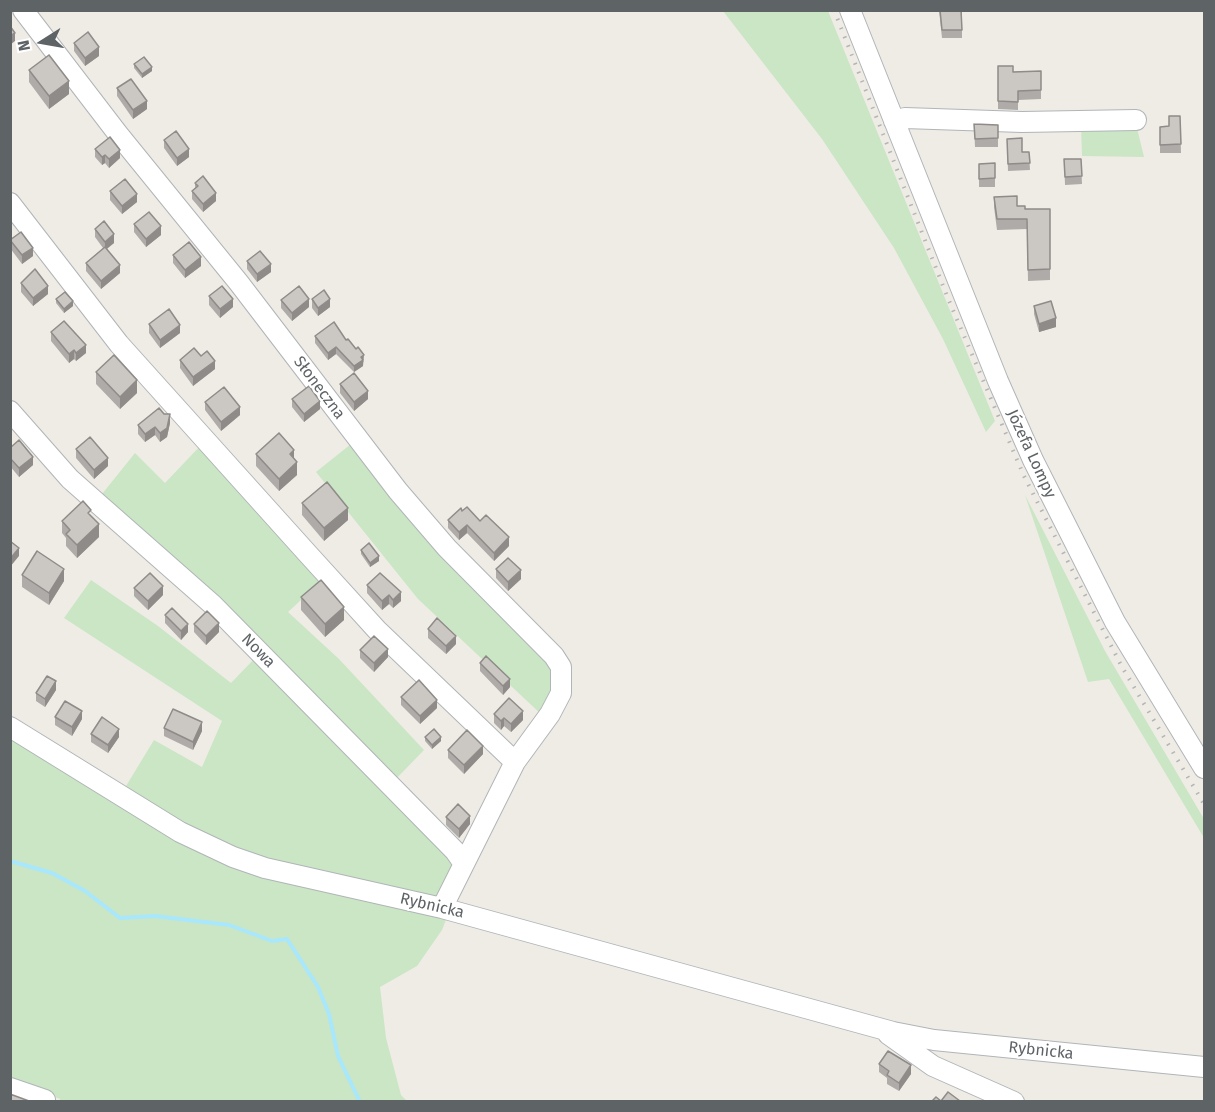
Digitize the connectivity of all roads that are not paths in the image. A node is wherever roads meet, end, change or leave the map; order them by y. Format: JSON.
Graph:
{"nodes":[{"id":1,"x":23,"y":10,"type":"edge"},
{"id":2,"x":850,"y":10,"type":"edge"},
{"id":3,"x":1136,"y":120,"type":"dead end"},
{"id":4,"x":894,"y":121,"type":"junction"},
{"id":5,"x":10,"y":203,"type":"edge"},
{"id":6,"x":10,"y":411,"type":"edge"},
{"id":7,"x":10,"y":727,"type":"edge"},
{"id":8,"x":515,"y":762,"type":"junction"},
{"id":9,"x":1204,"y":768,"type":"edge"},
{"id":10,"x":464,"y":864,"type":"junction"},
{"id":11,"x":442,"y":908,"type":"junction"},
{"id":12,"x":878,"y":1027,"type":"junction"},
{"id":13,"x":1204,"y":1067,"type":"edge"},
{"id":14,"x":10,"y":1088,"type":"edge"},
{"id":15,"x":45,"y":1100,"type":"edge"},
{"id":16,"x":1014,"y":1101,"type":"edge"}],
"edges":[{"from":1,"to":8,"type":"street","name":"Słoneczna"},
{"from":2,"to":4,"type":"street","name":"Józefa Lompy"},
{"from":3,"to":4,"type":"street"},
{"from":4,"to":9,"type":"street","name":"Józefa Lompy"},
{"from":5,"to":8,"type":"street"},
{"from":6,"to":10,"type":"street","name":"Nowa"},
{"from":7,"to":11,"type":"street","name":"Rybnicka"},
{"from":8,"to":10,"type":"street","name":"Słoneczna"},
{"from":10,"to":11,"type":"street"},
{"from":11,"to":12,"type":"street","name":"Rybnicka"},
{"from":12,"to":13,"type":"street","name":"Rybnicka"},
{"from":12,"to":16,"type":"street","name":"Rybnicka"},
{"from":14,"to":15,"type":"street"}]}
